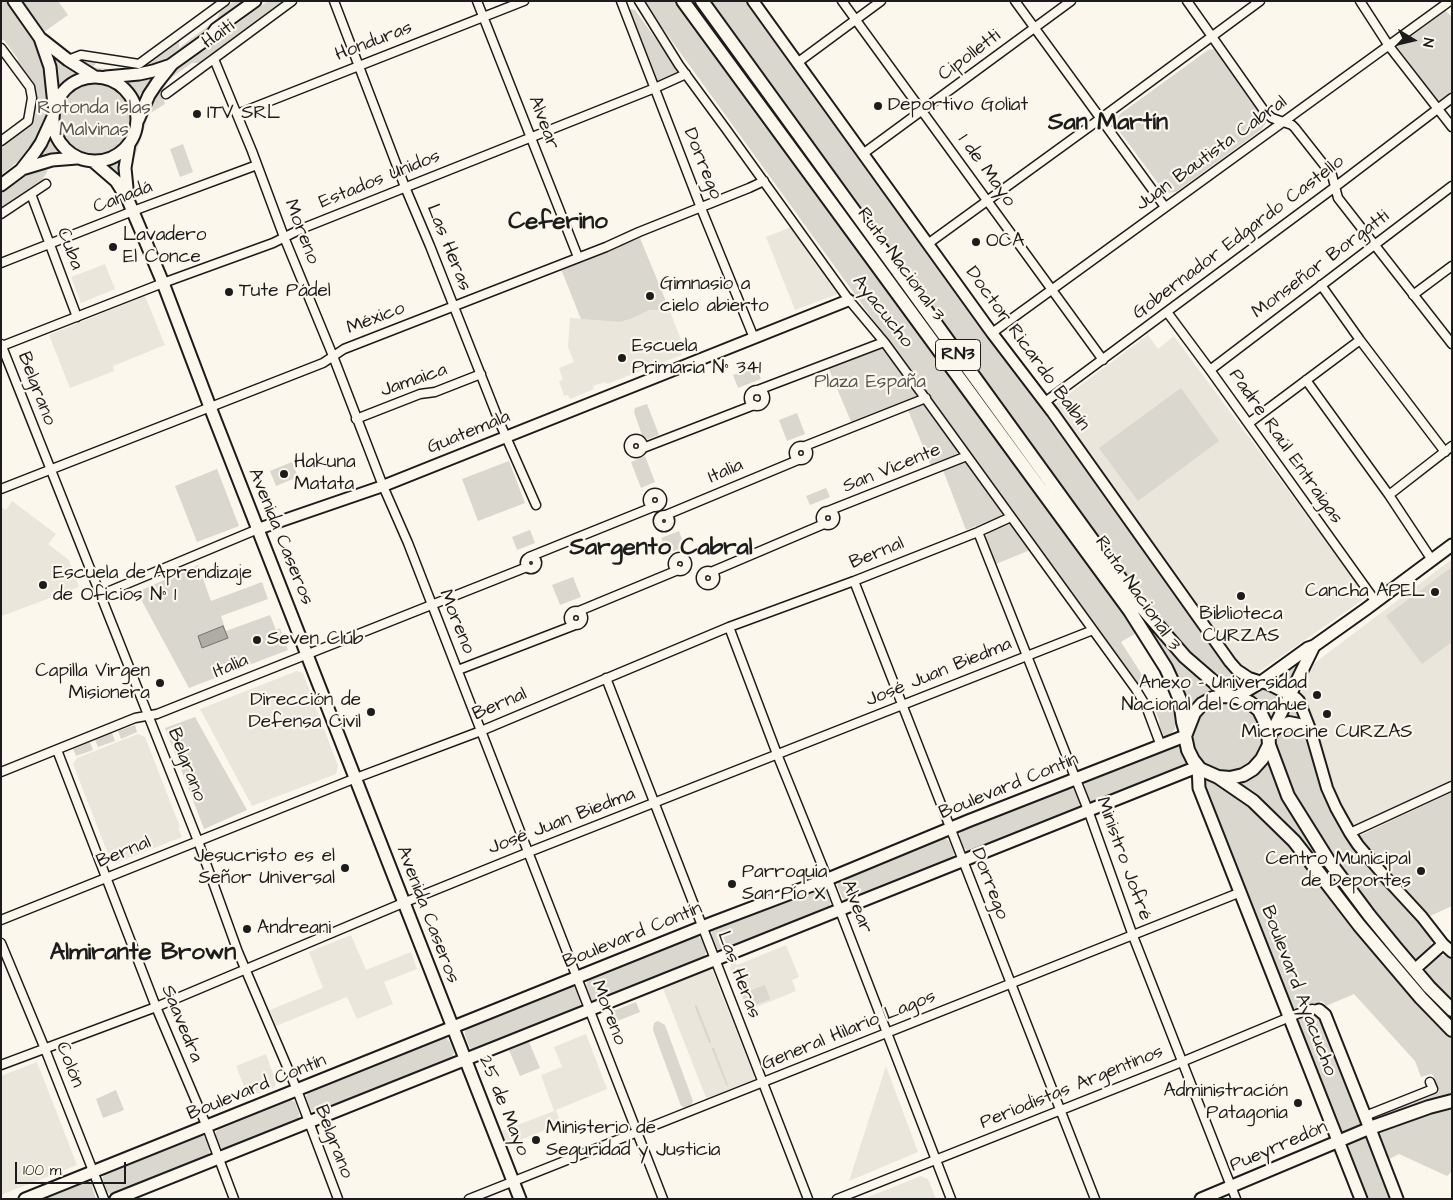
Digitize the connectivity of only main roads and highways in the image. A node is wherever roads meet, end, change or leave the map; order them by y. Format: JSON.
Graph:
{"nodes":[{"id":1,"x":14,"y":1,"type":"edge"},
{"id":2,"x":254,"y":1,"type":"edge"},
{"id":3,"x":264,"y":1,"type":"edge"},
{"id":4,"x":683,"y":1,"type":"edge"},
{"id":5,"x":702,"y":1,"type":"edge"},
{"id":6,"x":212,"y":36,"type":"junction"},
{"id":7,"x":40,"y":38,"type":"junction"},
{"id":8,"x":172,"y":64,"type":"junction"},
{"id":9,"x":99,"y":77,"type":"junction"},
{"id":10,"x":54,"y":105,"type":"junction"},
{"id":11,"x":52,"y":119,"type":"junction"},
{"id":12,"x":138,"y":120,"type":"junction"},
{"id":13,"x":129,"y":144,"type":"junction"},
{"id":14,"x":77,"y":158,"type":"junction"},
{"id":15,"x":94,"y":162,"type":"junction"},
{"id":16,"x":21,"y":170,"type":"junction"},
{"id":17,"x":1,"y":185,"type":"edge"},
{"id":18,"x":128,"y":200,"type":"junction"},
{"id":19,"x":1452,"y":545,"type":"edge"},
{"id":20,"x":1314,"y":646,"type":"junction"},
{"id":21,"x":1233,"y":696,"type":"junction"},
{"id":22,"x":1186,"y":735,"type":"junction"},
{"id":23,"x":1271,"y":737,"type":"junction"},
{"id":24,"x":1198,"y":767,"type":"junction"},
{"id":25,"x":1218,"y":777,"type":"junction"},
{"id":26,"x":1319,"y":1010,"type":"road end"},
{"id":27,"x":1452,"y":1010,"type":"edge"},
{"id":28,"x":452,"y":1027,"type":"junction"},
{"id":29,"x":1452,"y":1030,"type":"edge"},
{"id":30,"x":465,"y":1060,"type":"junction"},
{"id":31,"x":1452,"y":1102,"type":"edge"},
{"id":32,"x":1370,"y":1128,"type":"junction"},
{"id":33,"x":1338,"y":1141,"type":"junction"},
{"id":34,"x":25,"y":1199,"type":"edge"},
{"id":35,"x":116,"y":1199,"type":"edge"},
{"id":36,"x":520,"y":1199,"type":"edge"},
{"id":37,"x":1200,"y":1199,"type":"edge"},
{"id":38,"x":1361,"y":1199,"type":"edge"},
{"id":39,"x":1397,"y":1199,"type":"edge"}],
"edges":[{"from":1,"to":7,"type":"main road"},
{"from":2,"to":6,"type":"main road"},
{"from":3,"to":6,"type":"main road"},
{"from":4,"to":22,"type":"highway","name":"Ruta Nacional 3","number":"RN3"},
{"from":5,"to":21,"type":"highway","name":"Ruta Nacional 3","number":"RN3"},
{"from":6,"to":8,"type":"main road"},
{"from":7,"to":9,"type":"main road"},
{"from":7,"to":10,"type":"main road"},
{"from":8,"to":9,"type":"main road"},
{"from":8,"to":12,"type":"main road"},
{"from":9,"to":10,"type":"main road"},
{"from":9,"to":12,"type":"main road"},
{"from":10,"to":11,"type":"main road"},
{"from":11,"to":14,"type":"main road"},
{"from":11,"to":16,"type":"main road"},
{"from":12,"to":13,"type":"main road"},
{"from":13,"to":15,"type":"main road"},
{"from":13,"to":18,"type":"main road","name":"Avenida Caseros"},
{"from":14,"to":15,"type":"main road"},
{"from":14,"to":16,"type":"main road"},
{"from":15,"to":18,"type":"main road","name":"Avenida Caseros"},
{"from":16,"to":17,"type":"main road"},
{"from":18,"to":28,"type":"main road","name":"Avenida Caseros"},
{"from":19,"to":20,"type":"main road"},
{"from":20,"to":21,"type":"main road"},
{"from":20,"to":23,"type":"main road"},
{"from":21,"to":22,"type":"highway"},
{"from":21,"to":23,"type":"highway","name":"Ruta Nacional 3","number":"RN3"},
{"from":22,"to":24,"type":"highway","number":"RN3"},
{"from":22,"to":28,"type":"main road","name":"Boulevard Contín"},
{"from":23,"to":25,"type":"highway"},
{"from":23,"to":27,"type":"highway","name":"Ruta Nacional 3","number":"RN3"},
{"from":24,"to":25,"type":"highway"},
{"from":24,"to":30,"type":"main road"},
{"from":24,"to":33,"type":"main road","name":"Boulevard Ayacucho"},
{"from":25,"to":29,"type":"highway"},
{"from":26,"to":32,"type":"main road","name":"Boulevard Ayacucho"},
{"from":28,"to":30,"type":"main road","name":"25 de Mayo"},
{"from":28,"to":34,"type":"main road","name":"Boulevard Contín"},
{"from":30,"to":35,"type":"main road"},
{"from":30,"to":36,"type":"main road","name":"25 de Mayo"},
{"from":31,"to":32,"type":"highway"},
{"from":32,"to":33,"type":"main road","name":"Pueyrredón"},
{"from":32,"to":39,"type":"main road","name":"Boulevard Ayacucho"},
{"from":33,"to":37,"type":"main road","name":"Pueyrredón"},
{"from":33,"to":38,"type":"main road","name":"Boulevard Ayacucho"}]}
